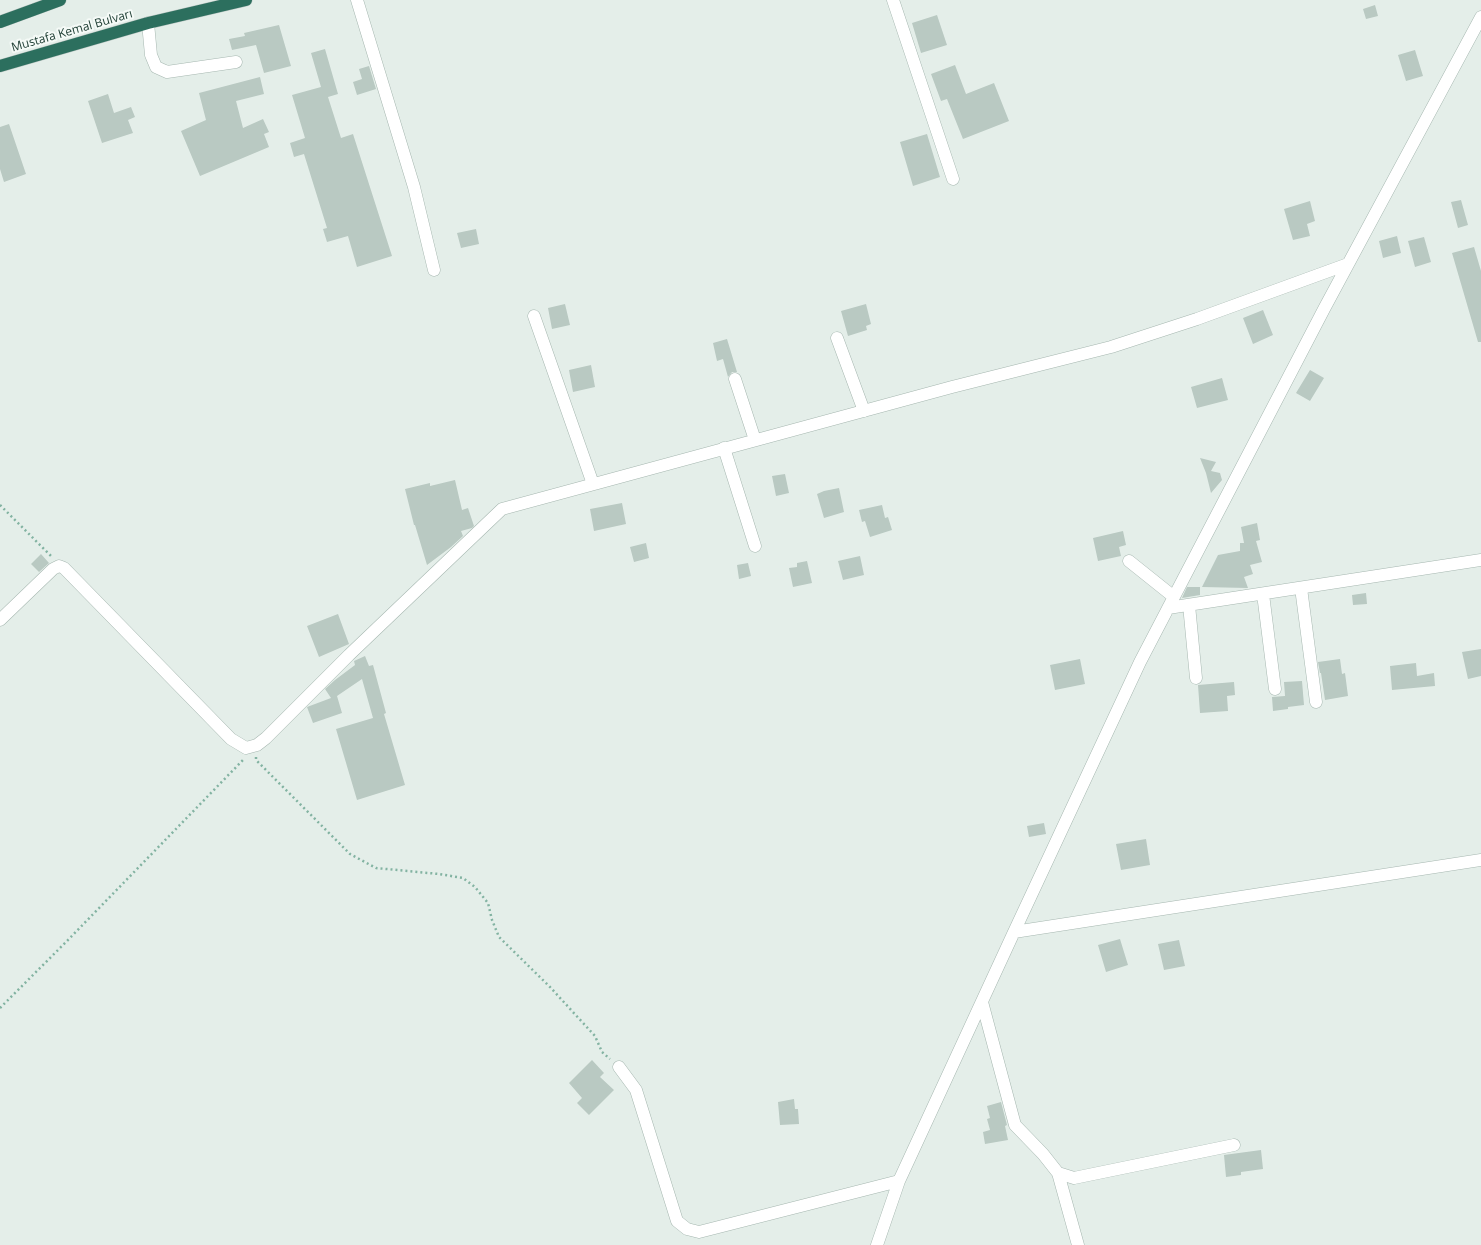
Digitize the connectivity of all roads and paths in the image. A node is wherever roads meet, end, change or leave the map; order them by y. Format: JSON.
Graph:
{"nodes":[{"id":1,"x":60,"y":0,"type":"edge"},
{"id":2,"x":246,"y":0,"type":"edge"},
{"id":3,"x":357,"y":0,"type":"edge"},
{"id":4,"x":893,"y":0,"type":"edge"},
{"id":5,"x":1481,"y":17,"type":"edge"},
{"id":6,"x":0,"y":22,"type":"edge"},
{"id":7,"x":148,"y":23,"type":"junction"},
{"id":8,"x":236,"y":62,"type":"dead end"},
{"id":9,"x":0,"y":66,"type":"edge"},
{"id":10,"x":954,"y":179,"type":"dead end"},
{"id":11,"x":1348,"y":264,"type":"junction"},
{"id":12,"x":434,"y":270,"type":"dead end"},
{"id":13,"x":534,"y":316,"type":"dead end"},
{"id":14,"x":837,"y":338,"type":"dead end"},
{"id":15,"x":735,"y":379,"type":"dead end"},
{"id":16,"x":864,"y":411,"type":"junction"},
{"id":17,"x":756,"y":440,"type":"junction"},
{"id":18,"x":724,"y":448,"type":"junction"},
{"id":19,"x":593,"y":484,"type":"junction"},
{"id":20,"x":0,"y":505,"type":"edge"},
{"id":21,"x":755,"y":546,"type":"dead end"},
{"id":22,"x":1481,"y":560,"type":"edge"},
{"id":23,"x":1129,"y":561,"type":"dead end"},
{"id":24,"x":64,"y":568,"type":"junction"},
{"id":25,"x":1301,"y":588,"type":"junction"},
{"id":26,"x":1264,"y":594,"type":"junction"},
{"id":27,"x":1174,"y":597,"type":"junction"},
{"id":28,"x":1189,"y":605,"type":"junction"},
{"id":29,"x":1168,"y":608,"type":"junction"},
{"id":30,"x":0,"y":620,"type":"edge"},
{"id":31,"x":1196,"y":678,"type":"dead end"},
{"id":32,"x":1275,"y":689,"type":"dead end"},
{"id":33,"x":1316,"y":702,"type":"dead end"},
{"id":34,"x":257,"y":745,"type":"junction"},
{"id":35,"x":1481,"y":860,"type":"edge"},
{"id":36,"x":1014,"y":932,"type":"junction"},
{"id":37,"x":982,"y":1002,"type":"junction"},
{"id":38,"x":0,"y":1008,"type":"edge"},
{"id":39,"x":619,"y":1067,"type":"joint"},
{"id":40,"x":1234,"y":1146,"type":"dead end"},
{"id":41,"x":1058,"y":1172,"type":"junction"},
{"id":42,"x":899,"y":1181,"type":"junction"},
{"id":43,"x":877,"y":1245,"type":"edge"},
{"id":44,"x":1078,"y":1245,"type":"edge"}],
"edges":[{"from":1,"to":6,"type":"highway"},
{"from":2,"to":7,"type":"highway","name":"Mustafa Kemal Bulvarı"},
{"from":3,"to":12,"type":"street"},
{"from":4,"to":10,"type":"street"},
{"from":5,"to":11,"type":"street"},
{"from":7,"to":8,"type":"street"},
{"from":7,"to":9,"type":"highway","name":"Mustafa Kemal Bulvarı"},
{"from":11,"to":16,"type":"street"},
{"from":11,"to":27,"type":"street"},
{"from":13,"to":19,"type":"street"},
{"from":14,"to":16,"type":"street"},
{"from":15,"to":17,"type":"street"},
{"from":16,"to":17,"type":"street"},
{"from":17,"to":18,"type":"street"},
{"from":18,"to":19,"type":"street"},
{"from":18,"to":21,"type":"street"},
{"from":19,"to":34,"type":"street"},
{"from":20,"to":24,"type":"path"},
{"from":22,"to":25,"type":"street"},
{"from":23,"to":27,"type":"street"},
{"from":24,"to":30,"type":"street"},
{"from":24,"to":34,"type":"street"},
{"from":25,"to":26,"type":"street"},
{"from":25,"to":33,"type":"street"},
{"from":26,"to":28,"type":"street"},
{"from":26,"to":32,"type":"street"},
{"from":27,"to":29,"type":"street"},
{"from":28,"to":29,"type":"street"},
{"from":28,"to":31,"type":"street"},
{"from":29,"to":36,"type":"street"},
{"from":34,"to":38,"type":"path"},
{"from":34,"to":39,"type":"path"},
{"from":35,"to":36,"type":"street"},
{"from":36,"to":37,"type":"street"},
{"from":37,"to":41,"type":"street"},
{"from":37,"to":42,"type":"street"},
{"from":39,"to":42,"type":"street"},
{"from":40,"to":41,"type":"street"},
{"from":41,"to":44,"type":"street"},
{"from":42,"to":43,"type":"street"}]}
